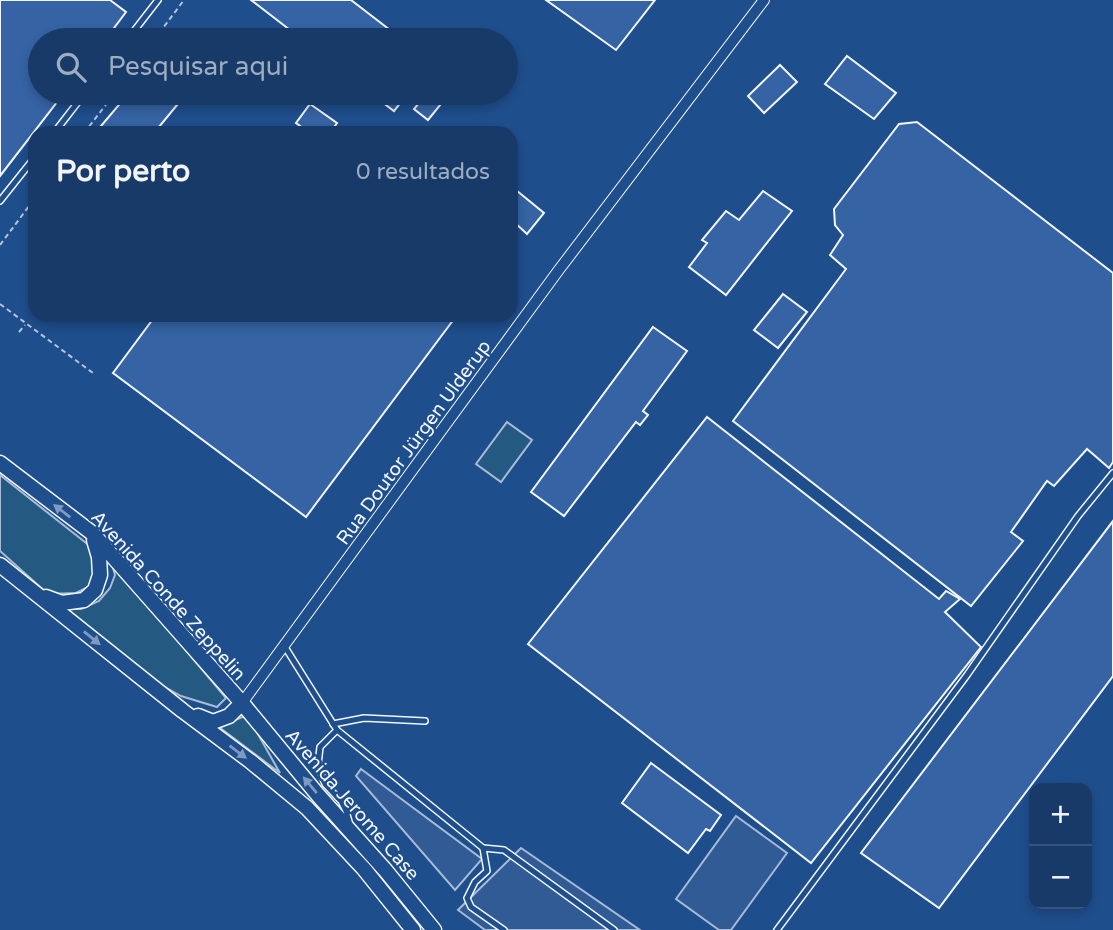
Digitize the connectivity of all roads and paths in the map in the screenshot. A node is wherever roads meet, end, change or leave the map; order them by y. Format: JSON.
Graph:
{"nodes":[{"id":1,"x":158,"y":0,"type":"edge"},
{"id":2,"x":184,"y":0,"type":"edge"},
{"id":3,"x":764,"y":0,"type":"edge"},
{"id":4,"x":136,"y":28,"type":"edge"},
{"id":5,"x":163,"y":28,"type":"edge"},
{"id":6,"x":76,"y":105,"type":"edge"},
{"id":7,"x":106,"y":105,"type":"edge"},
{"id":8,"x":60,"y":126,"type":"edge"},
{"id":9,"x":89,"y":126,"type":"edge"},
{"id":10,"x":28,"y":166,"type":"edge"},
{"id":11,"x":0,"y":201,"type":"edge"},
{"id":12,"x":28,"y":207,"type":"edge"},
{"id":13,"x":0,"y":245,"type":"edge"},
{"id":14,"x":0,"y":304,"type":"edge"},
{"id":15,"x":26,"y":324,"type":"junction"},
{"id":16,"x":19,"y":332,"type":"dead end"},
{"id":17,"x":93,"y":373,"type":"dead end"},
{"id":18,"x":0,"y":463,"type":"edge"},
{"id":19,"x":1113,"y":473,"type":"edge"},
{"id":20,"x":92,"y":533,"type":"junction"},
{"id":21,"x":0,"y":565,"type":"edge"},
{"id":22,"x":38,"y":595,"type":"junction"},
{"id":23,"x":285,"y":647,"type":"junction"},
{"id":24,"x":242,"y":703,"type":"junction"},
{"id":25,"x":183,"y":711,"type":"junction"},
{"id":26,"x":425,"y":721,"type":"dead end"},
{"id":27,"x":333,"y":724,"type":"junction"},
{"id":28,"x":337,"y":730,"type":"junction"},
{"id":29,"x":352,"y":832,"type":"junction"},
{"id":30,"x":483,"y":848,"type":"junction"},
{"id":31,"x":413,"y":930,"type":"edge"},
{"id":32,"x":434,"y":930,"type":"edge"},
{"id":33,"x":504,"y":930,"type":"edge"},
{"id":34,"x":614,"y":930,"type":"edge"},
{"id":35,"x":777,"y":930,"type":"edge"}],
"edges":[{"from":1,"to":4,"type":"lane"},
{"from":2,"to":5,"type":"path"},
{"from":3,"to":23,"type":"street","name":"Rua Doutor Jürgen Ulderup"},
{"from":6,"to":8,"type":"lane"},
{"from":7,"to":9,"type":"path"},
{"from":10,"to":11,"type":"lane"},
{"from":12,"to":13,"type":"path"},
{"from":14,"to":15,"type":"path"},
{"from":15,"to":16,"type":"path"},
{"from":15,"to":17,"type":"path"},
{"from":20,"to":18,"type":"main road","name":"Avenida Conde Zeppelin","one_way":true},
{"from":19,"to":35,"type":"lane"},
{"from":20,"to":22,"type":"main road"},
{"from":20,"to":24,"type":"main road","name":"Avenida Conde Zeppelin"},
{"from":21,"to":22,"type":"main road"},
{"from":22,"to":25,"type":"main road","one_way":true},
{"from":23,"to":24,"type":"street","name":"Rua Doutor Jürgen Ulderup"},
{"from":23,"to":27,"type":"lane"},
{"from":24,"to":25,"type":"main road"},
{"from":29,"to":24,"type":"main road","name":"Avenida Jerome Case","one_way":true},
{"from":25,"to":31,"type":"main road","name":"Avenida Jerome Case","one_way":true},
{"from":26,"to":27,"type":"lane"},
{"from":27,"to":28,"type":"lane"},
{"from":28,"to":29,"type":"lane"},
{"from":28,"to":30,"type":"lane"},
{"from":29,"to":32,"type":"main road","name":"Avenida Jerome Case"},
{"from":30,"to":33,"type":"lane"},
{"from":30,"to":34,"type":"lane"}]}
